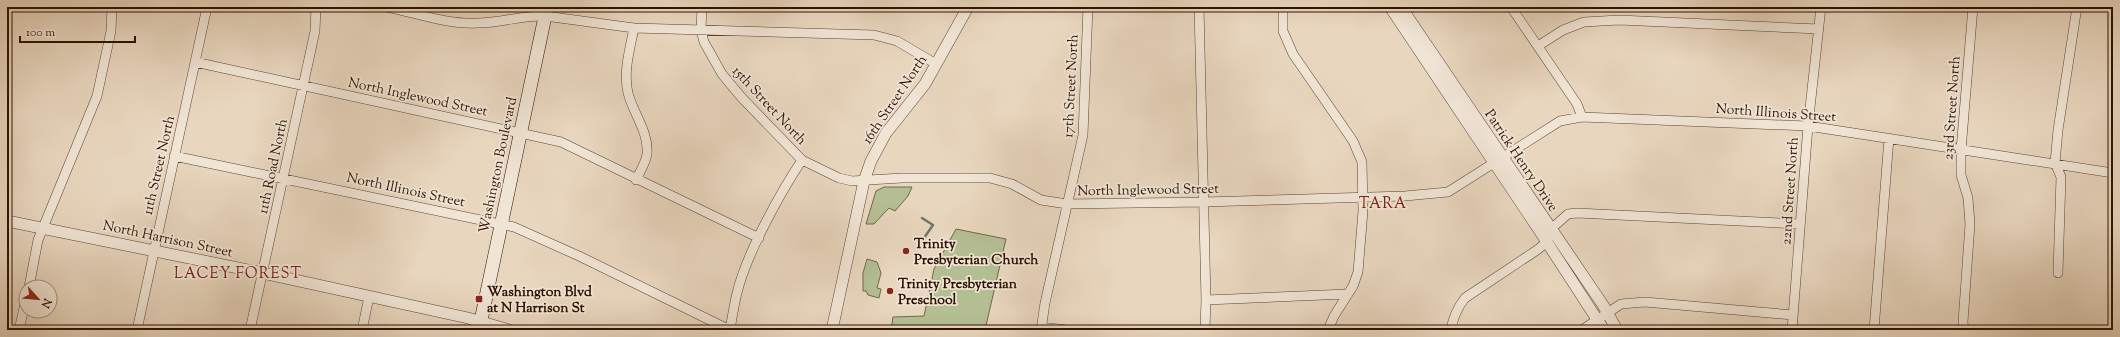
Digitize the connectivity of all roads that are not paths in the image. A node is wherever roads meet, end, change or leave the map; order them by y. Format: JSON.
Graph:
{"nodes":[{"id":1,"x":112,"y":7,"type":"edge"},
{"id":2,"x":207,"y":7,"type":"edge"},
{"id":3,"x":316,"y":7,"type":"edge"},
{"id":4,"x":387,"y":7,"type":"edge"},
{"id":5,"x":702,"y":7,"type":"edge"},
{"id":6,"x":968,"y":7,"type":"edge"},
{"id":7,"x":1088,"y":7,"type":"edge"},
{"id":8,"x":1198,"y":7,"type":"edge"},
{"id":9,"x":1282,"y":7,"type":"edge"},
{"id":10,"x":1390,"y":7,"type":"edge"},
{"id":11,"x":1401,"y":7,"type":"edge"},
{"id":12,"x":1511,"y":7,"type":"edge"},
{"id":13,"x":1821,"y":7,"type":"edge"},
{"id":14,"x":1973,"y":7,"type":"edge"},
{"id":15,"x":2077,"y":7,"type":"edge"},
{"id":16,"x":546,"y":11,"type":"edge"},
{"id":17,"x":634,"y":28,"type":"junction"},
{"id":18,"x":1819,"y":29,"type":"junction"},
{"id":19,"x":701,"y":30,"type":"junction"},
{"id":20,"x":1538,"y":46,"type":"junction"},
{"id":21,"x":195,"y":62,"type":"junction"},
{"id":22,"x":936,"y":64,"type":"junction"},
{"id":23,"x":304,"y":85,"type":"junction"},
{"id":24,"x":1582,"y":117,"type":"junction"},
{"id":25,"x":1808,"y":126,"type":"junction"},
{"id":26,"x":520,"y":133,"type":"junction"},
{"id":27,"x":1889,"y":138,"type":"junction"},
{"id":28,"x":1961,"y":150,"type":"junction"},
{"id":29,"x":174,"y":156,"type":"junction"},
{"id":30,"x":802,"y":160,"type":"junction"},
{"id":31,"x":1498,"y":160,"type":"junction"},
{"id":32,"x":2055,"y":163,"type":"junction"},
{"id":33,"x":2113,"y":173,"type":"edge"},
{"id":34,"x":283,"y":177,"type":"junction"},
{"id":35,"x":636,"y":180,"type":"junction"},
{"id":36,"x":864,"y":181,"type":"junction"},
{"id":37,"x":1363,"y":197,"type":"junction"},
{"id":38,"x":1203,"y":202,"type":"junction"},
{"id":39,"x":1067,"y":204,"type":"junction"},
{"id":40,"x":7,"y":222,"type":"edge"},
{"id":41,"x":502,"y":224,"type":"junction"},
{"id":42,"x":1800,"y":224,"type":"junction"},
{"id":43,"x":43,"y":228,"type":"junction"},
{"id":44,"x":1551,"y":229,"type":"junction"},
{"id":45,"x":759,"y":238,"type":"junction"},
{"id":46,"x":1547,"y":242,"type":"junction"},
{"id":47,"x":153,"y":250,"type":"junction"},
{"id":48,"x":263,"y":273,"type":"junction"},
{"id":49,"x":2058,"y":273,"type":"dead end"},
{"id":50,"x":31,"y":279,"type":"edge"},
{"id":51,"x":1347,"y":294,"type":"junction"},
{"id":52,"x":369,"y":297,"type":"junction"},
{"id":53,"x":1206,"y":300,"type":"junction"},
{"id":54,"x":1608,"y":313,"type":"junction"},
{"id":55,"x":1793,"y":315,"type":"junction"},
{"id":56,"x":21,"y":319,"type":"edge"},
{"id":57,"x":1599,"y":320,"type":"junction"},
{"id":58,"x":480,"y":326,"type":"edge"},
{"id":59,"x":1041,"y":328,"type":"edge"},
{"id":60,"x":19,"y":330,"type":"edge"},
{"id":61,"x":137,"y":330,"type":"edge"},
{"id":62,"x":250,"y":330,"type":"edge"},
{"id":63,"x":362,"y":330,"type":"edge"},
{"id":64,"x":509,"y":330,"type":"edge"},
{"id":65,"x":730,"y":330,"type":"edge"},
{"id":66,"x":832,"y":330,"type":"edge"},
{"id":67,"x":1066,"y":330,"type":"edge"},
{"id":68,"x":1205,"y":330,"type":"edge"},
{"id":69,"x":1328,"y":330,"type":"edge"},
{"id":70,"x":1451,"y":330,"type":"edge"},
{"id":71,"x":1582,"y":330,"type":"edge"},
{"id":72,"x":1604,"y":330,"type":"edge"},
{"id":73,"x":1617,"y":330,"type":"edge"},
{"id":74,"x":1792,"y":330,"type":"edge"},
{"id":75,"x":1874,"y":330,"type":"edge"},
{"id":76,"x":1964,"y":330,"type":"edge"}],
"edges":[{"from":1,"to":43,"type":"street"},
{"from":2,"to":21,"type":"street","name":"11th Street North"},
{"from":3,"to":23,"type":"street","name":"11th Road North"},
{"from":4,"to":16,"type":"street"},
{"from":5,"to":19,"type":"street","name":"15th Street North"},
{"from":6,"to":22,"type":"street","name":"16th Street North"},
{"from":7,"to":39,"type":"street","name":"17th Street North"},
{"from":8,"to":38,"type":"street"},
{"from":9,"to":37,"type":"street"},
{"from":10,"to":31,"type":"street","name":"Patrick Henry Drive"},
{"from":11,"to":31,"type":"street","name":"Patrick Henry Drive"},
{"from":12,"to":20,"type":"street"},
{"from":13,"to":18,"type":"street","name":"22nd Street North"},
{"from":14,"to":28,"type":"street","name":"23rd Street North"},
{"from":15,"to":32,"type":"street"},
{"from":16,"to":17,"type":"street"},
{"from":16,"to":26,"type":"main road","name":"Washington Boulevard"},
{"from":17,"to":19,"type":"street"},
{"from":17,"to":35,"type":"street"},
{"from":18,"to":20,"type":"street"},
{"from":18,"to":25,"type":"street","name":"22nd Street North"},
{"from":19,"to":22,"type":"street"},
{"from":19,"to":30,"type":"street","name":"15th Street North"},
{"from":20,"to":24,"type":"street"},
{"from":21,"to":23,"type":"street","name":"North Inglewood Street"},
{"from":21,"to":29,"type":"street","name":"11th Street North"},
{"from":22,"to":36,"type":"street","name":"16th Street North"},
{"from":23,"to":26,"type":"street","name":"North Inglewood Street"},
{"from":23,"to":34,"type":"street","name":"11th Road North"},
{"from":24,"to":25,"type":"street","name":"North Illinois Street"},
{"from":24,"to":31,"type":"street","name":"North Illinois Street"},
{"from":25,"to":27,"type":"street","name":"North Illinois Street"},
{"from":25,"to":42,"type":"street","name":"22nd Street North"},
{"from":26,"to":35,"type":"street","name":"North Inglewood Street"},
{"from":26,"to":41,"type":"main road","name":"Washington Boulevard"},
{"from":27,"to":28,"type":"street","name":"North Illinois Street"},
{"from":27,"to":75,"type":"street"},
{"from":28,"to":32,"type":"street","name":"North Illinois Street"},
{"from":28,"to":76,"type":"street","name":"23rd Street North"},
{"from":29,"to":34,"type":"street","name":"North Illinois Street"},
{"from":29,"to":47,"type":"street","name":"11th Street North"},
{"from":30,"to":36,"type":"street","name":"North Inglewood Street"},
{"from":30,"to":45,"type":"street","name":"15th Street North"},
{"from":31,"to":37,"type":"street","name":"North Inglewood Street"},
{"from":31,"to":44,"type":"street","name":"Patrick Henry Drive"},
{"from":31,"to":46,"type":"street","name":"Patrick Henry Drive"},
{"from":32,"to":33,"type":"street","name":"North Illinois Street"},
{"from":32,"to":49,"type":"street"},
{"from":34,"to":41,"type":"street","name":"North Illinois Street"},
{"from":34,"to":48,"type":"street","name":"11th Road North"},
{"from":35,"to":45,"type":"street","name":"North Inglewood Street"},
{"from":36,"to":39,"type":"street","name":"North Inglewood Street"},
{"from":36,"to":66,"type":"street","name":"16th Street North"},
{"from":37,"to":38,"type":"street","name":"North Inglewood Street"},
{"from":37,"to":51,"type":"street"},
{"from":38,"to":39,"type":"street","name":"North Inglewood Street"},
{"from":38,"to":53,"type":"street"},
{"from":39,"to":59,"type":"street","name":"17th Street North"},
{"from":40,"to":43,"type":"street","name":"North Harrison Street"},
{"from":41,"to":58,"type":"main road","name":"Washington Boulevard"},
{"from":41,"to":65,"type":"street","name":"North Illinois Street"},
{"from":42,"to":44,"type":"street"},
{"from":42,"to":55,"type":"street","name":"22nd Street North"},
{"from":43,"to":47,"type":"street","name":"North Harrison Street"},
{"from":43,"to":50,"type":"street"},
{"from":44,"to":46,"type":"street"},
{"from":44,"to":54,"type":"street","name":"Patrick Henry Drive"},
{"from":45,"to":65,"type":"street","name":"15th Street North"},
{"from":46,"to":57,"type":"street","name":"Patrick Henry Drive"},
{"from":46,"to":70,"type":"street"},
{"from":47,"to":48,"type":"street","name":"North Harrison Street"},
{"from":47,"to":61,"type":"street","name":"11th Street North"},
{"from":48,"to":52,"type":"street","name":"North Harrison Street"},
{"from":48,"to":62,"type":"street","name":"11th Road North"},
{"from":51,"to":53,"type":"street"},
{"from":51,"to":69,"type":"street"},
{"from":52,"to":58,"type":"street","name":"North Harrison Street"},
{"from":52,"to":63,"type":"street"},
{"from":53,"to":68,"type":"street"},
{"from":54,"to":55,"type":"street"},
{"from":54,"to":57,"type":"street"},
{"from":54,"to":73,"type":"street","name":"Patrick Henry Drive"},
{"from":55,"to":74,"type":"street","name":"22nd Street North"},
{"from":56,"to":60,"type":"street"},
{"from":57,"to":71,"type":"street"},
{"from":57,"to":72,"type":"street","name":"Patrick Henry Drive"},
{"from":58,"to":64,"type":"street","name":"North Harrison Street"},
{"from":59,"to":67,"type":"street"}]}
